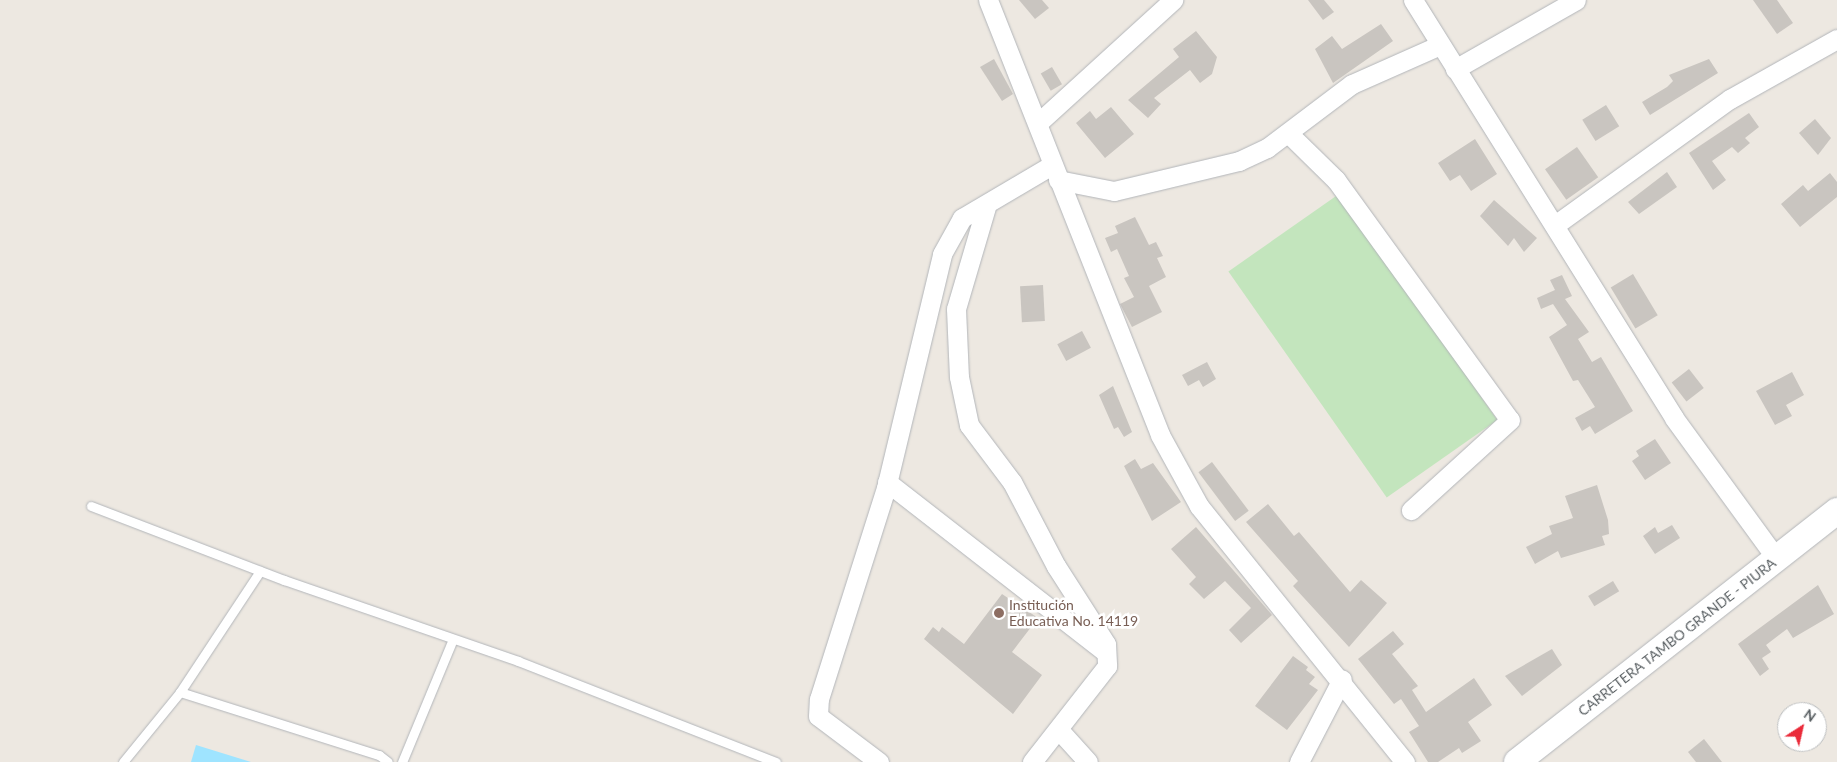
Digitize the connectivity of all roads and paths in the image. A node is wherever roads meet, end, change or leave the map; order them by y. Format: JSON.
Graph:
{"nodes":[{"id":1,"x":988,"y":0,"type":"edge"},
{"id":2,"x":1173,"y":0,"type":"edge"},
{"id":3,"x":1412,"y":0,"type":"edge"},
{"id":4,"x":1576,"y":0,"type":"edge"},
{"id":5,"x":1837,"y":39,"type":"edge"},
{"id":6,"x":1440,"y":45,"type":"junction"},
{"id":7,"x":1455,"y":69,"type":"junction"},
{"id":8,"x":1038,"y":123,"type":"junction"},
{"id":9,"x":1288,"y":133,"type":"junction"},
{"id":10,"x":1055,"y":172,"type":"junction"},
{"id":11,"x":986,"y":207,"type":"junction"},
{"id":12,"x":1555,"y":226,"type":"junction"},
{"id":13,"x":888,"y":482,"type":"junction"},
{"id":14,"x":91,"y":506,"type":"dead end"},
{"id":15,"x":1411,"y":510,"type":"dead end"},
{"id":16,"x":1837,"y":512,"type":"edge"},
{"id":17,"x":1778,"y":559,"type":"junction"},
{"id":18,"x":260,"y":571,"type":"junction"},
{"id":19,"x":453,"y":639,"type":"junction"},
{"id":20,"x":1107,"y":654,"type":"junction"},
{"id":21,"x":1342,"y":679,"type":"junction"},
{"id":22,"x":180,"y":692,"type":"junction"},
{"id":23,"x":1059,"y":730,"type":"junction"},
{"id":24,"x":123,"y":762,"type":"edge"},
{"id":25,"x":388,"y":762,"type":"edge"},
{"id":26,"x":402,"y":762,"type":"edge"},
{"id":27,"x":776,"y":762,"type":"edge"},
{"id":28,"x":879,"y":762,"type":"edge"},
{"id":29,"x":1032,"y":762,"type":"edge"},
{"id":30,"x":1088,"y":762,"type":"edge"},
{"id":31,"x":1299,"y":762,"type":"edge"},
{"id":32,"x":1405,"y":762,"type":"edge"},
{"id":33,"x":1516,"y":762,"type":"edge"}],
"edges":[{"from":1,"to":8,"type":"street"},
{"from":2,"to":8,"type":"street"},
{"from":3,"to":6,"type":"street"},
{"from":4,"to":7,"type":"street"},
{"from":5,"to":12,"type":"street"},
{"from":6,"to":7,"type":"street"},
{"from":6,"to":9,"type":"street"},
{"from":7,"to":12,"type":"street"},
{"from":8,"to":10,"type":"street"},
{"from":9,"to":10,"type":"street"},
{"from":9,"to":15,"type":"street"},
{"from":10,"to":11,"type":"street"},
{"from":10,"to":21,"type":"street"},
{"from":11,"to":13,"type":"street"},
{"from":11,"to":20,"type":"street"},
{"from":12,"to":17,"type":"street"},
{"from":13,"to":20,"type":"street"},
{"from":13,"to":28,"type":"street"},
{"from":14,"to":18,"type":"lane"},
{"from":16,"to":17,"type":"main road","name":"CARRETERA TAMBO GRANDE - PIURA"},
{"from":17,"to":33,"type":"main road","name":"CARRETERA TAMBO GRANDE - PIURA"},
{"from":18,"to":19,"type":"lane"},
{"from":18,"to":22,"type":"lane"},
{"from":19,"to":26,"type":"lane"},
{"from":19,"to":27,"type":"lane"},
{"from":20,"to":23,"type":"street"},
{"from":21,"to":31,"type":"street"},
{"from":21,"to":32,"type":"street"},
{"from":22,"to":24,"type":"lane"},
{"from":22,"to":25,"type":"lane"},
{"from":23,"to":29,"type":"street"},
{"from":23,"to":30,"type":"street"}]}
